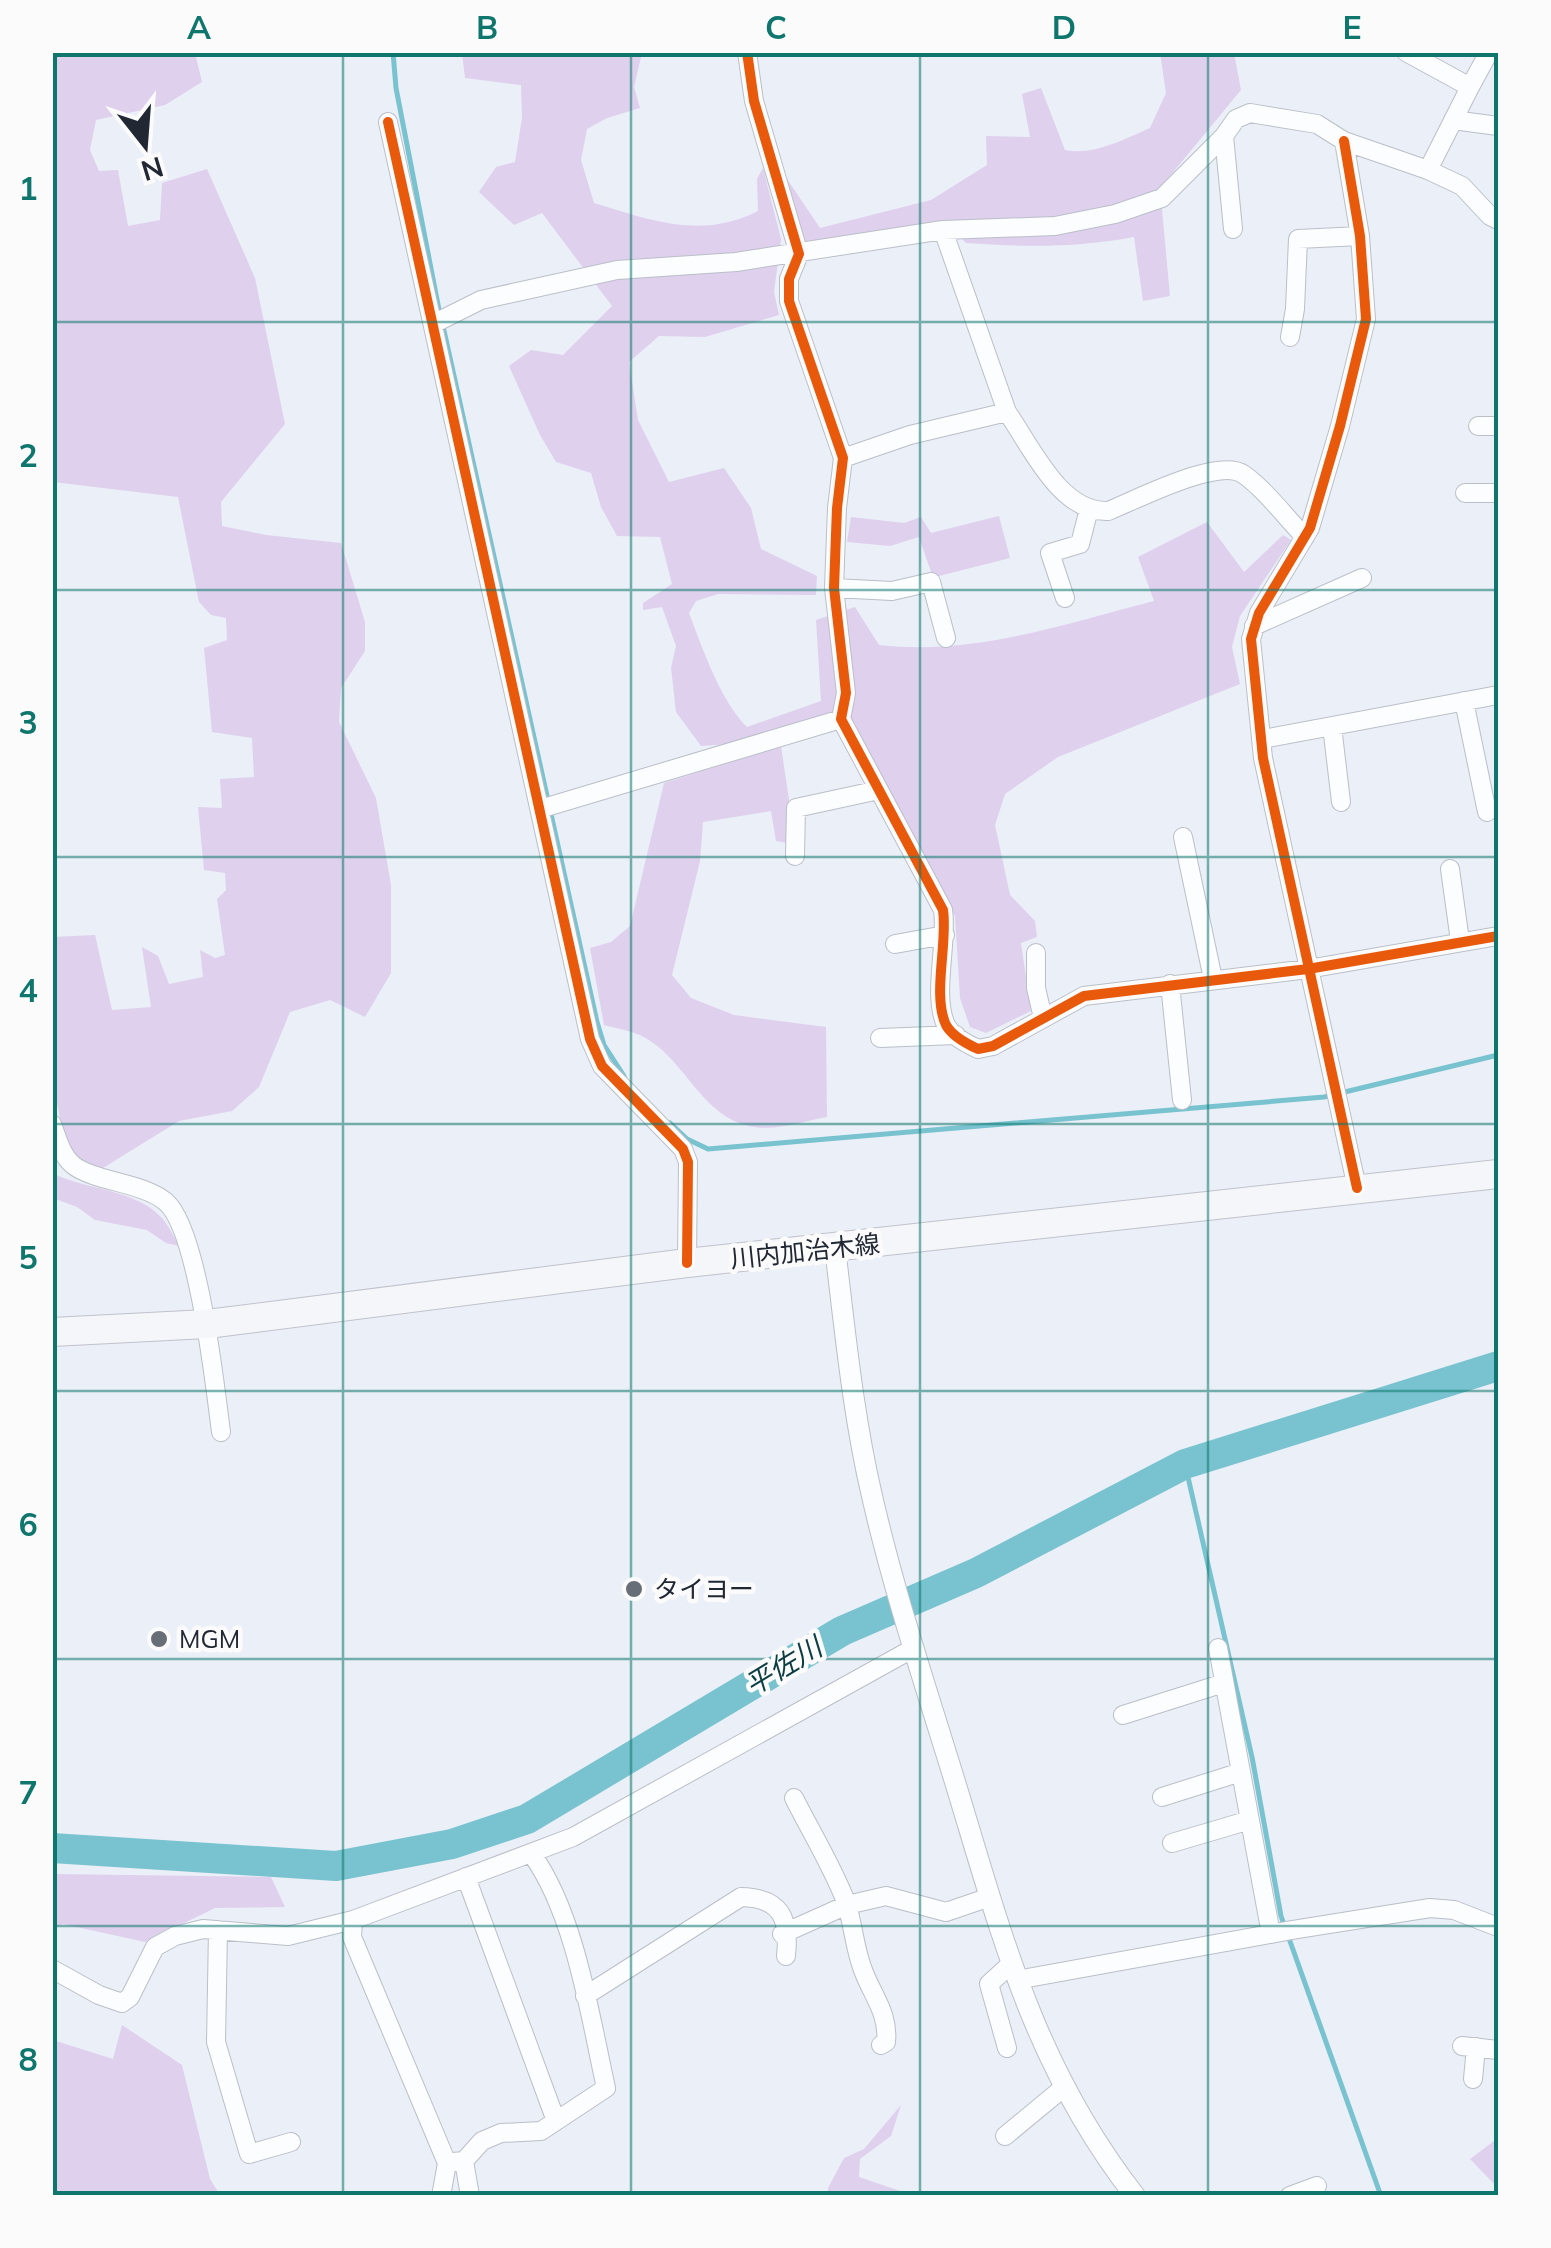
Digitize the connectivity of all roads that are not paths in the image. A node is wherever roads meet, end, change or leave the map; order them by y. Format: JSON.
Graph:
{"nodes":[{"id":1,"x":746,"y":52,"type":"edge"},
{"id":2,"x":1406,"y":52,"type":"edge"},
{"id":3,"x":1489,"y":52,"type":"edge"},
{"id":4,"x":1470,"y":88,"type":"junction"},
{"id":5,"x":1454,"y":120,"type":"junction"},
{"id":6,"x":388,"y":122,"type":"dead end"},
{"id":7,"x":1498,"y":126,"type":"edge"},
{"id":8,"x":1224,"y":136,"type":"junction"},
{"id":9,"x":1344,"y":142,"type":"junction"},
{"id":10,"x":1428,"y":170,"type":"junction"},
{"id":11,"x":1498,"y":220,"type":"edge"},
{"id":12,"x":1232,"y":229,"type":"dead end"},
{"id":13,"x":942,"y":230,"type":"junction"},
{"id":14,"x":1360,"y":236,"type":"junction"},
{"id":15,"x":799,"y":254,"type":"junction"},
{"id":16,"x":438,"y":322,"type":"junction"},
{"id":17,"x":1290,"y":337,"type":"dead end"},
{"id":18,"x":1007,"y":412,"type":"junction"},
{"id":19,"x":1478,"y":426,"type":"dead end"},
{"id":20,"x":1498,"y":426,"type":"edge"},
{"id":21,"x":842,"y":458,"type":"junction"},
{"id":22,"x":1465,"y":493,"type":"dead end"},
{"id":23,"x":1498,"y":493,"type":"edge"},
{"id":24,"x":1088,"y":509,"type":"junction"},
{"id":25,"x":1305,"y":536,"type":"junction"},
{"id":26,"x":1362,"y":578,"type":"dead end"},
{"id":27,"x":834,"y":588,"type":"junction"},
{"id":28,"x":1065,"y":598,"type":"dead end"},
{"id":29,"x":1254,"y":626,"type":"junction"},
{"id":30,"x":946,"y":638,"type":"dead end"},
{"id":31,"x":1498,"y":694,"type":"edge"},
{"id":32,"x":1464,"y":701,"type":"junction"},
{"id":33,"x":841,"y":719,"type":"junction"},
{"id":34,"x":1332,"y":726,"type":"junction"},
{"id":35,"x":1263,"y":740,"type":"junction"},
{"id":36,"x":879,"y":790,"type":"junction"},
{"id":37,"x":1341,"y":802,"type":"dead end"},
{"id":38,"x":546,"y":807,"type":"junction"},
{"id":39,"x":1487,"y":812,"type":"dead end"},
{"id":40,"x":1183,"y":838,"type":"dead end"},
{"id":41,"x":795,"y":856,"type":"dead end"},
{"id":42,"x":1450,"y":868,"type":"dead end"},
{"id":43,"x":945,"y":935,"type":"junction"},
{"id":44,"x":1498,"y":936,"type":"edge"},
{"id":45,"x":1460,"y":941,"type":"junction"},
{"id":46,"x":895,"y":944,"type":"dead end"},
{"id":47,"x":1036,"y":952,"type":"dead end"},
{"id":48,"x":1308,"y":968,"type":"junction"},
{"id":49,"x":1213,"y":979,"type":"junction"},
{"id":50,"x":1170,"y":984,"type":"junction"},
{"id":51,"x":1044,"y":1018,"type":"junction"},
{"id":52,"x":956,"y":1035,"type":"junction"},
{"id":53,"x":880,"y":1038,"type":"dead end"},
{"id":54,"x":1182,"y":1100,"type":"dead end"},
{"id":55,"x":52,"y":1124,"type":"edge"},
{"id":56,"x":1498,"y":1174,"type":"edge"},
{"id":57,"x":1357,"y":1188,"type":"junction"},
{"id":58,"x":835,"y":1248,"type":"junction"},
{"id":59,"x":687,"y":1263,"type":"junction"},
{"id":60,"x":207,"y":1324,"type":"junction"},
{"id":61,"x":52,"y":1332,"type":"edge"},
{"id":62,"x":222,"y":1432,"type":"dead end"},
{"id":63,"x":912,"y":1644,"type":"junction"},
{"id":64,"x":1218,"y":1648,"type":"dead end"},
{"id":65,"x":1224,"y":1683,"type":"junction"},
{"id":66,"x":1123,"y":1715,"type":"dead end"},
{"id":67,"x":1241,"y":1772,"type":"junction"},
{"id":68,"x":1162,"y":1797,"type":"dead end"},
{"id":69,"x":794,"y":1798,"type":"dead end"},
{"id":70,"x":1250,"y":1820,"type":"junction"},
{"id":71,"x":1172,"y":1843,"type":"dead end"},
{"id":72,"x":531,"y":1853,"type":"junction"},
{"id":73,"x":466,"y":1877,"type":"junction"},
{"id":74,"x":990,"y":1897,"type":"junction"},
{"id":75,"x":847,"y":1905,"type":"junction"},
{"id":76,"x":353,"y":1920,"type":"junction"},
{"id":77,"x":1498,"y":1926,"type":"edge"},
{"id":78,"x":218,"y":1930,"type":"junction"},
{"id":79,"x":1281,"y":1932,"type":"junction"},
{"id":80,"x":784,"y":1933,"type":"junction"},
{"id":81,"x":786,"y":1956,"type":"dead end"},
{"id":82,"x":52,"y":1969,"type":"edge"},
{"id":83,"x":1014,"y":1972,"type":"junction"},
{"id":84,"x":585,"y":1996,"type":"junction"},
{"id":85,"x":880,"y":2046,"type":"dead end"},
{"id":86,"x":1007,"y":2048,"type":"dead end"},
{"id":87,"x":1498,"y":2050,"type":"edge"},
{"id":88,"x":1473,"y":2078,"type":"dead end"},
{"id":89,"x":1064,"y":2088,"type":"junction"},
{"id":90,"x":556,"y":2121,"type":"junction"},
{"id":91,"x":1005,"y":2136,"type":"dead end"},
{"id":92,"x":291,"y":2142,"type":"dead end"},
{"id":93,"x":456,"y":2162,"type":"junction"},
{"id":94,"x":1317,"y":2186,"type":"dead end"},
{"id":95,"x":441,"y":2196,"type":"edge"},
{"id":96,"x":470,"y":2196,"type":"edge"},
{"id":97,"x":1135,"y":2196,"type":"edge"},
{"id":98,"x":1290,"y":2196,"type":"edge"}],
"edges":[{"from":1,"to":15,"type":"street"},
{"from":2,"to":4,"type":"street"},
{"from":3,"to":4,"type":"street"},
{"from":4,"to":5,"type":"street"},
{"from":5,"to":7,"type":"street"},
{"from":5,"to":10,"type":"street"},
{"from":6,"to":16,"type":"street"},
{"from":8,"to":9,"type":"street"},
{"from":8,"to":12,"type":"street"},
{"from":8,"to":13,"type":"street"},
{"from":9,"to":10,"type":"street"},
{"from":9,"to":14,"type":"street"},
{"from":10,"to":11,"type":"street"},
{"from":13,"to":15,"type":"street"},
{"from":13,"to":18,"type":"street"},
{"from":14,"to":17,"type":"street"},
{"from":14,"to":25,"type":"street"},
{"from":15,"to":16,"type":"street"},
{"from":15,"to":21,"type":"street"},
{"from":16,"to":38,"type":"street"},
{"from":18,"to":21,"type":"street"},
{"from":18,"to":24,"type":"street"},
{"from":19,"to":20,"type":"street"},
{"from":21,"to":27,"type":"street"},
{"from":22,"to":23,"type":"street"},
{"from":24,"to":25,"type":"street"},
{"from":24,"to":28,"type":"street"},
{"from":25,"to":29,"type":"street"},
{"from":26,"to":29,"type":"street"},
{"from":27,"to":30,"type":"street"},
{"from":27,"to":33,"type":"street"},
{"from":29,"to":35,"type":"street"},
{"from":31,"to":32,"type":"street"},
{"from":32,"to":34,"type":"street"},
{"from":32,"to":39,"type":"street"},
{"from":33,"to":36,"type":"street"},
{"from":33,"to":38,"type":"street"},
{"from":34,"to":35,"type":"street"},
{"from":34,"to":37,"type":"street"},
{"from":35,"to":48,"type":"street"},
{"from":36,"to":41,"type":"street"},
{"from":36,"to":43,"type":"street"},
{"from":38,"to":59,"type":"street"},
{"from":40,"to":49,"type":"street"},
{"from":42,"to":45,"type":"street"},
{"from":43,"to":46,"type":"street"},
{"from":43,"to":52,"type":"street"},
{"from":44,"to":45,"type":"street"},
{"from":45,"to":48,"type":"street"},
{"from":47,"to":51,"type":"street"},
{"from":48,"to":49,"type":"street"},
{"from":48,"to":57,"type":"street"},
{"from":49,"to":50,"type":"street"},
{"from":50,"to":51,"type":"street"},
{"from":50,"to":54,"type":"street"},
{"from":51,"to":52,"type":"street"},
{"from":52,"to":53,"type":"street"},
{"from":55,"to":60,"type":"street"},
{"from":56,"to":57,"type":"main road","name":"川内加治木線"},
{"from":57,"to":58,"type":"main road","name":"川内加治木線"},
{"from":58,"to":59,"type":"main road","name":"川内加治木線"},
{"from":58,"to":63,"type":"street"},
{"from":59,"to":60,"type":"main road","name":"川内加治木線"},
{"from":60,"to":61,"type":"main road","name":"川内加治木線"},
{"from":60,"to":62,"type":"street"},
{"from":63,"to":72,"type":"street"},
{"from":63,"to":74,"type":"street"},
{"from":64,"to":65,"type":"street"},
{"from":65,"to":66,"type":"street"},
{"from":65,"to":67,"type":"street"},
{"from":67,"to":68,"type":"street"},
{"from":67,"to":70,"type":"street"},
{"from":69,"to":75,"type":"street"},
{"from":70,"to":71,"type":"street"},
{"from":70,"to":79,"type":"street"},
{"from":72,"to":73,"type":"street"},
{"from":72,"to":84,"type":"street"},
{"from":73,"to":76,"type":"street"},
{"from":73,"to":90,"type":"street"},
{"from":74,"to":75,"type":"street"},
{"from":74,"to":83,"type":"street"},
{"from":75,"to":80,"type":"street"},
{"from":75,"to":85,"type":"street"},
{"from":76,"to":78,"type":"street"},
{"from":76,"to":93,"type":"street"},
{"from":77,"to":79,"type":"street"},
{"from":78,"to":82,"type":"street"},
{"from":78,"to":92,"type":"street"},
{"from":79,"to":83,"type":"street"},
{"from":80,"to":81,"type":"street"},
{"from":80,"to":84,"type":"street"},
{"from":83,"to":86,"type":"street"},
{"from":83,"to":89,"type":"street"},
{"from":84,"to":90,"type":"street"},
{"from":87,"to":88,"type":"street"},
{"from":89,"to":91,"type":"street"},
{"from":89,"to":97,"type":"street"},
{"from":90,"to":93,"type":"street"},
{"from":93,"to":95,"type":"street"},
{"from":93,"to":96,"type":"street"},
{"from":94,"to":98,"type":"street"}]}
